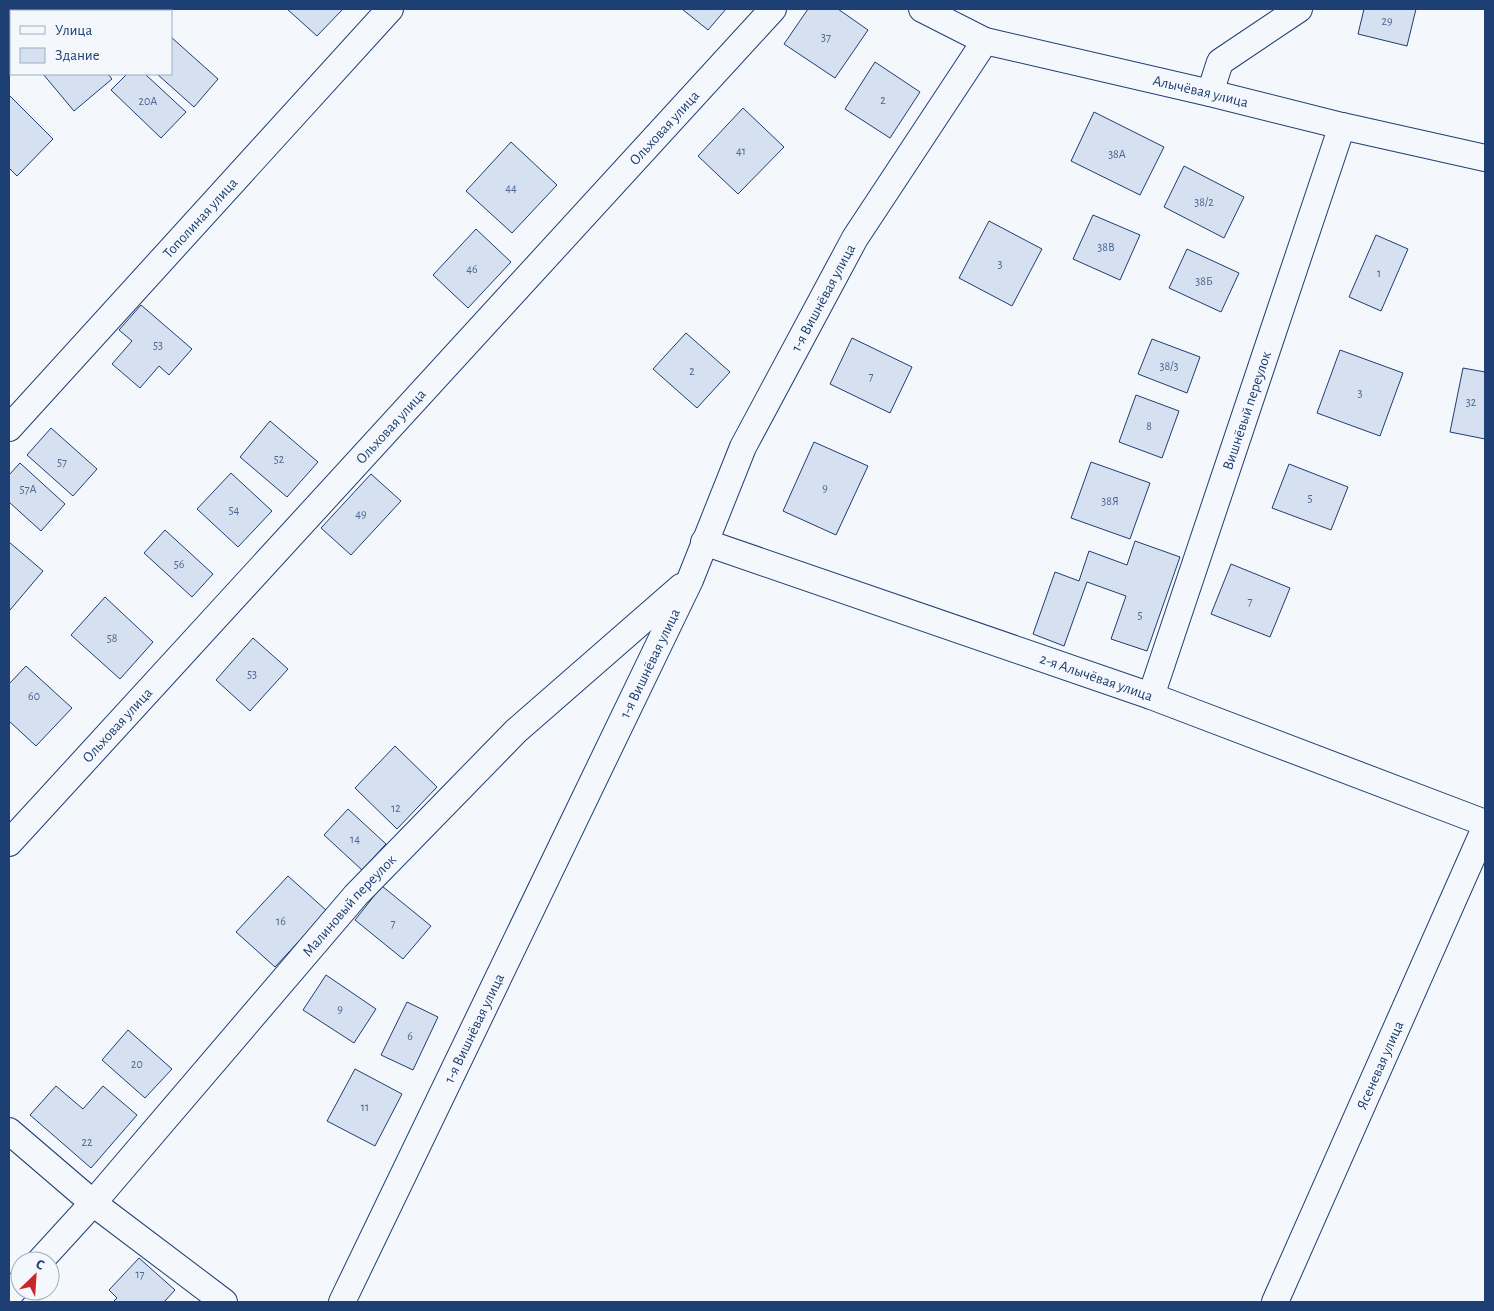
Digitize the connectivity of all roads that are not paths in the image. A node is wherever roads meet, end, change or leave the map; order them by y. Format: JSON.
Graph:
{"nodes":[{"id":1,"x":390,"y":9,"type":"edge"},
{"id":2,"x":773,"y":9,"type":"edge"},
{"id":3,"x":922,"y":9,"type":"edge"},
{"id":4,"x":1299,"y":9,"type":"edge"},
{"id":5,"x":985,"y":41,"type":"junction"},
{"id":6,"x":1210,"y":93,"type":"junction"},
{"id":7,"x":1342,"y":126,"type":"junction"},
{"id":8,"x":1485,"y":158,"type":"edge"},
{"id":9,"x":9,"y":428,"type":"edge"},
{"id":10,"x":704,"y":542,"type":"junction"},
{"id":11,"x":690,"y":580,"type":"junction"},
{"id":12,"x":1151,"y":696,"type":"junction"},
{"id":13,"x":1485,"y":823,"type":"edge"},
{"id":14,"x":1485,"y":828,"type":"edge"},
{"id":15,"x":9,"y":843,"type":"edge"},
{"id":16,"x":9,"y":1131,"type":"edge"},
{"id":17,"x":93,"y":1203,"type":"junction"},
{"id":18,"x":49,"y":1251,"type":"edge"},
{"id":19,"x":224,"y":1302,"type":"edge"},
{"id":20,"x":342,"y":1302,"type":"edge"},
{"id":21,"x":1275,"y":1302,"type":"edge"}],
"edges":[{"from":1,"to":9,"type":"street","name":"Тополиная улица"},
{"from":2,"to":15,"type":"street","name":"Ольховая улица"},
{"from":3,"to":5,"type":"street","name":"Алычёвая улица"},
{"from":4,"to":6,"type":"street"},
{"from":5,"to":6,"type":"street","name":"Алычёвая улица"},
{"from":5,"to":10,"type":"street","name":"1-я Вишнёвая улица"},
{"from":6,"to":7,"type":"street","name":"Алычёвая улица"},
{"from":7,"to":8,"type":"street","name":"Алычёвая улица"},
{"from":7,"to":12,"type":"street","name":"Вишнёвый переулок"},
{"from":10,"to":11,"type":"street","name":"1-я Вишнёвая улица"},
{"from":10,"to":12,"type":"street","name":"2-я Алычёвая улица"},
{"from":11,"to":17,"type":"street","name":"Малиновый переулок"},
{"from":11,"to":20,"type":"street","name":"1-я Вишнёвая улица"},
{"from":12,"to":13,"type":"street","name":"2-я Алычёвая улица"},
{"from":14,"to":21,"type":"street","name":"Ясеневая улица"},
{"from":16,"to":17,"type":"street"},
{"from":17,"to":18,"type":"street","name":"Малиновый переулок"},
{"from":17,"to":19,"type":"street"}]}
